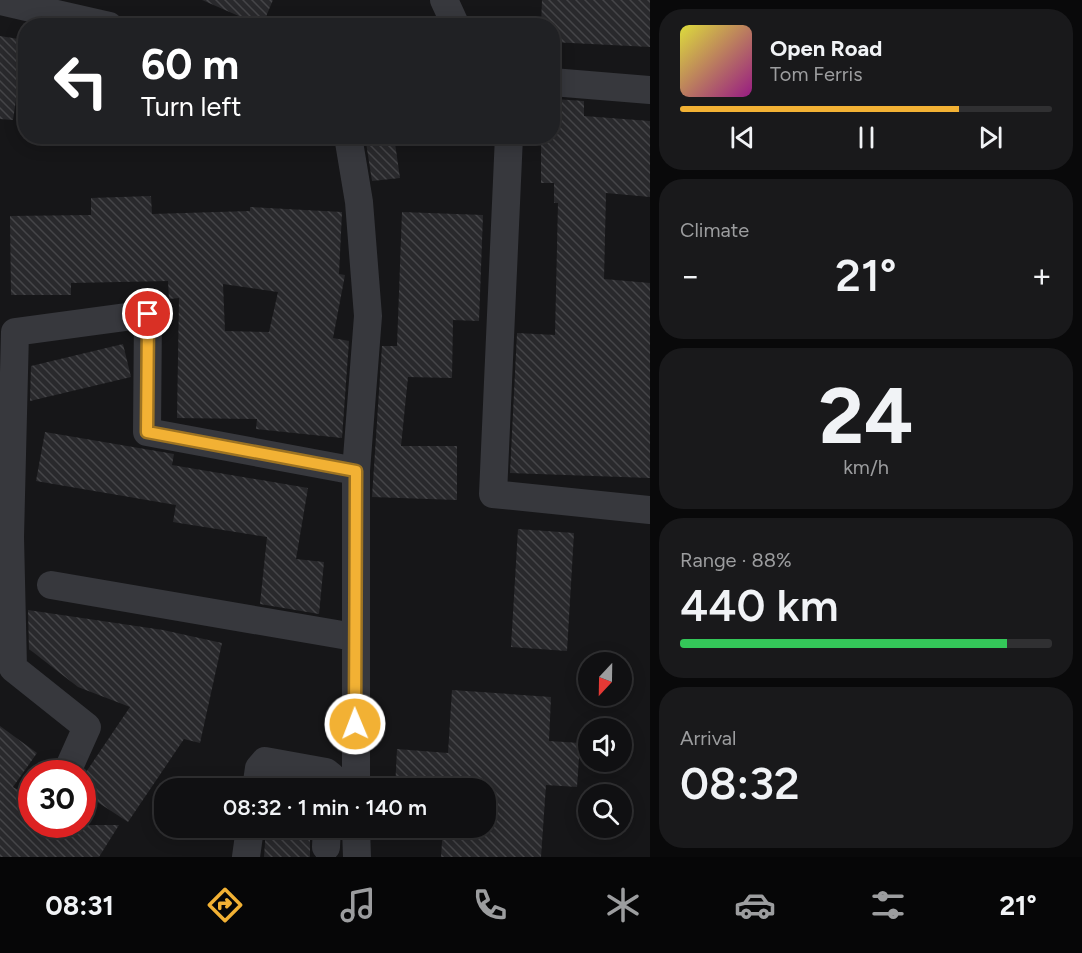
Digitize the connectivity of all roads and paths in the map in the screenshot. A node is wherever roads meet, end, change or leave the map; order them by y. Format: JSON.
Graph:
{"nodes":[{"id":1,"x":444,"y":0,"type":"edge"},
{"id":2,"x":0,"y":1,"type":"edge"},
{"id":3,"x":74,"y":18,"type":"edge"},
{"id":4,"x":452,"y":18,"type":"edge"},
{"id":5,"x":560,"y":83,"type":"edge"},
{"id":6,"x":650,"y":90,"type":"edge"},
{"id":7,"x":349,"y":144,"type":"edge"},
{"id":8,"x":509,"y":144,"type":"edge"},
{"id":9,"x":356,"y":471,"type":"junction"},
{"id":10,"x":650,"y":510,"type":"edge"},
{"id":11,"x":51,"y":585,"type":"dead end"},
{"id":12,"x":354,"y":637,"type":"junction"},
{"id":13,"x":72,"y":760,"type":"edge"},
{"id":14,"x":258,"y":778,"type":"edge"},
{"id":15,"x":331,"y":778,"type":"edge"},
{"id":16,"x":356,"y":778,"type":"edge"},
{"id":17,"x":249,"y":838,"type":"edge"},
{"id":18,"x":356,"y":838,"type":"edge"},
{"id":19,"x":246,"y":857,"type":"edge"},
{"id":20,"x":357,"y":857,"type":"edge"}],
"edges":[{"from":1,"to":4,"type":"street"},
{"from":2,"to":3,"type":"street"},
{"from":5,"to":6,"type":"street"},
{"from":7,"to":9,"type":"street"},
{"from":8,"to":10,"type":"street"},
{"from":9,"to":12,"type":"street"},
{"from":9,"to":13,"type":"street"},
{"from":11,"to":12,"type":"street"},
{"from":12,"to":16,"type":"street"},
{"from":14,"to":15,"type":"street"},
{"from":17,"to":19,"type":"street"},
{"from":18,"to":20,"type":"street"}]}
